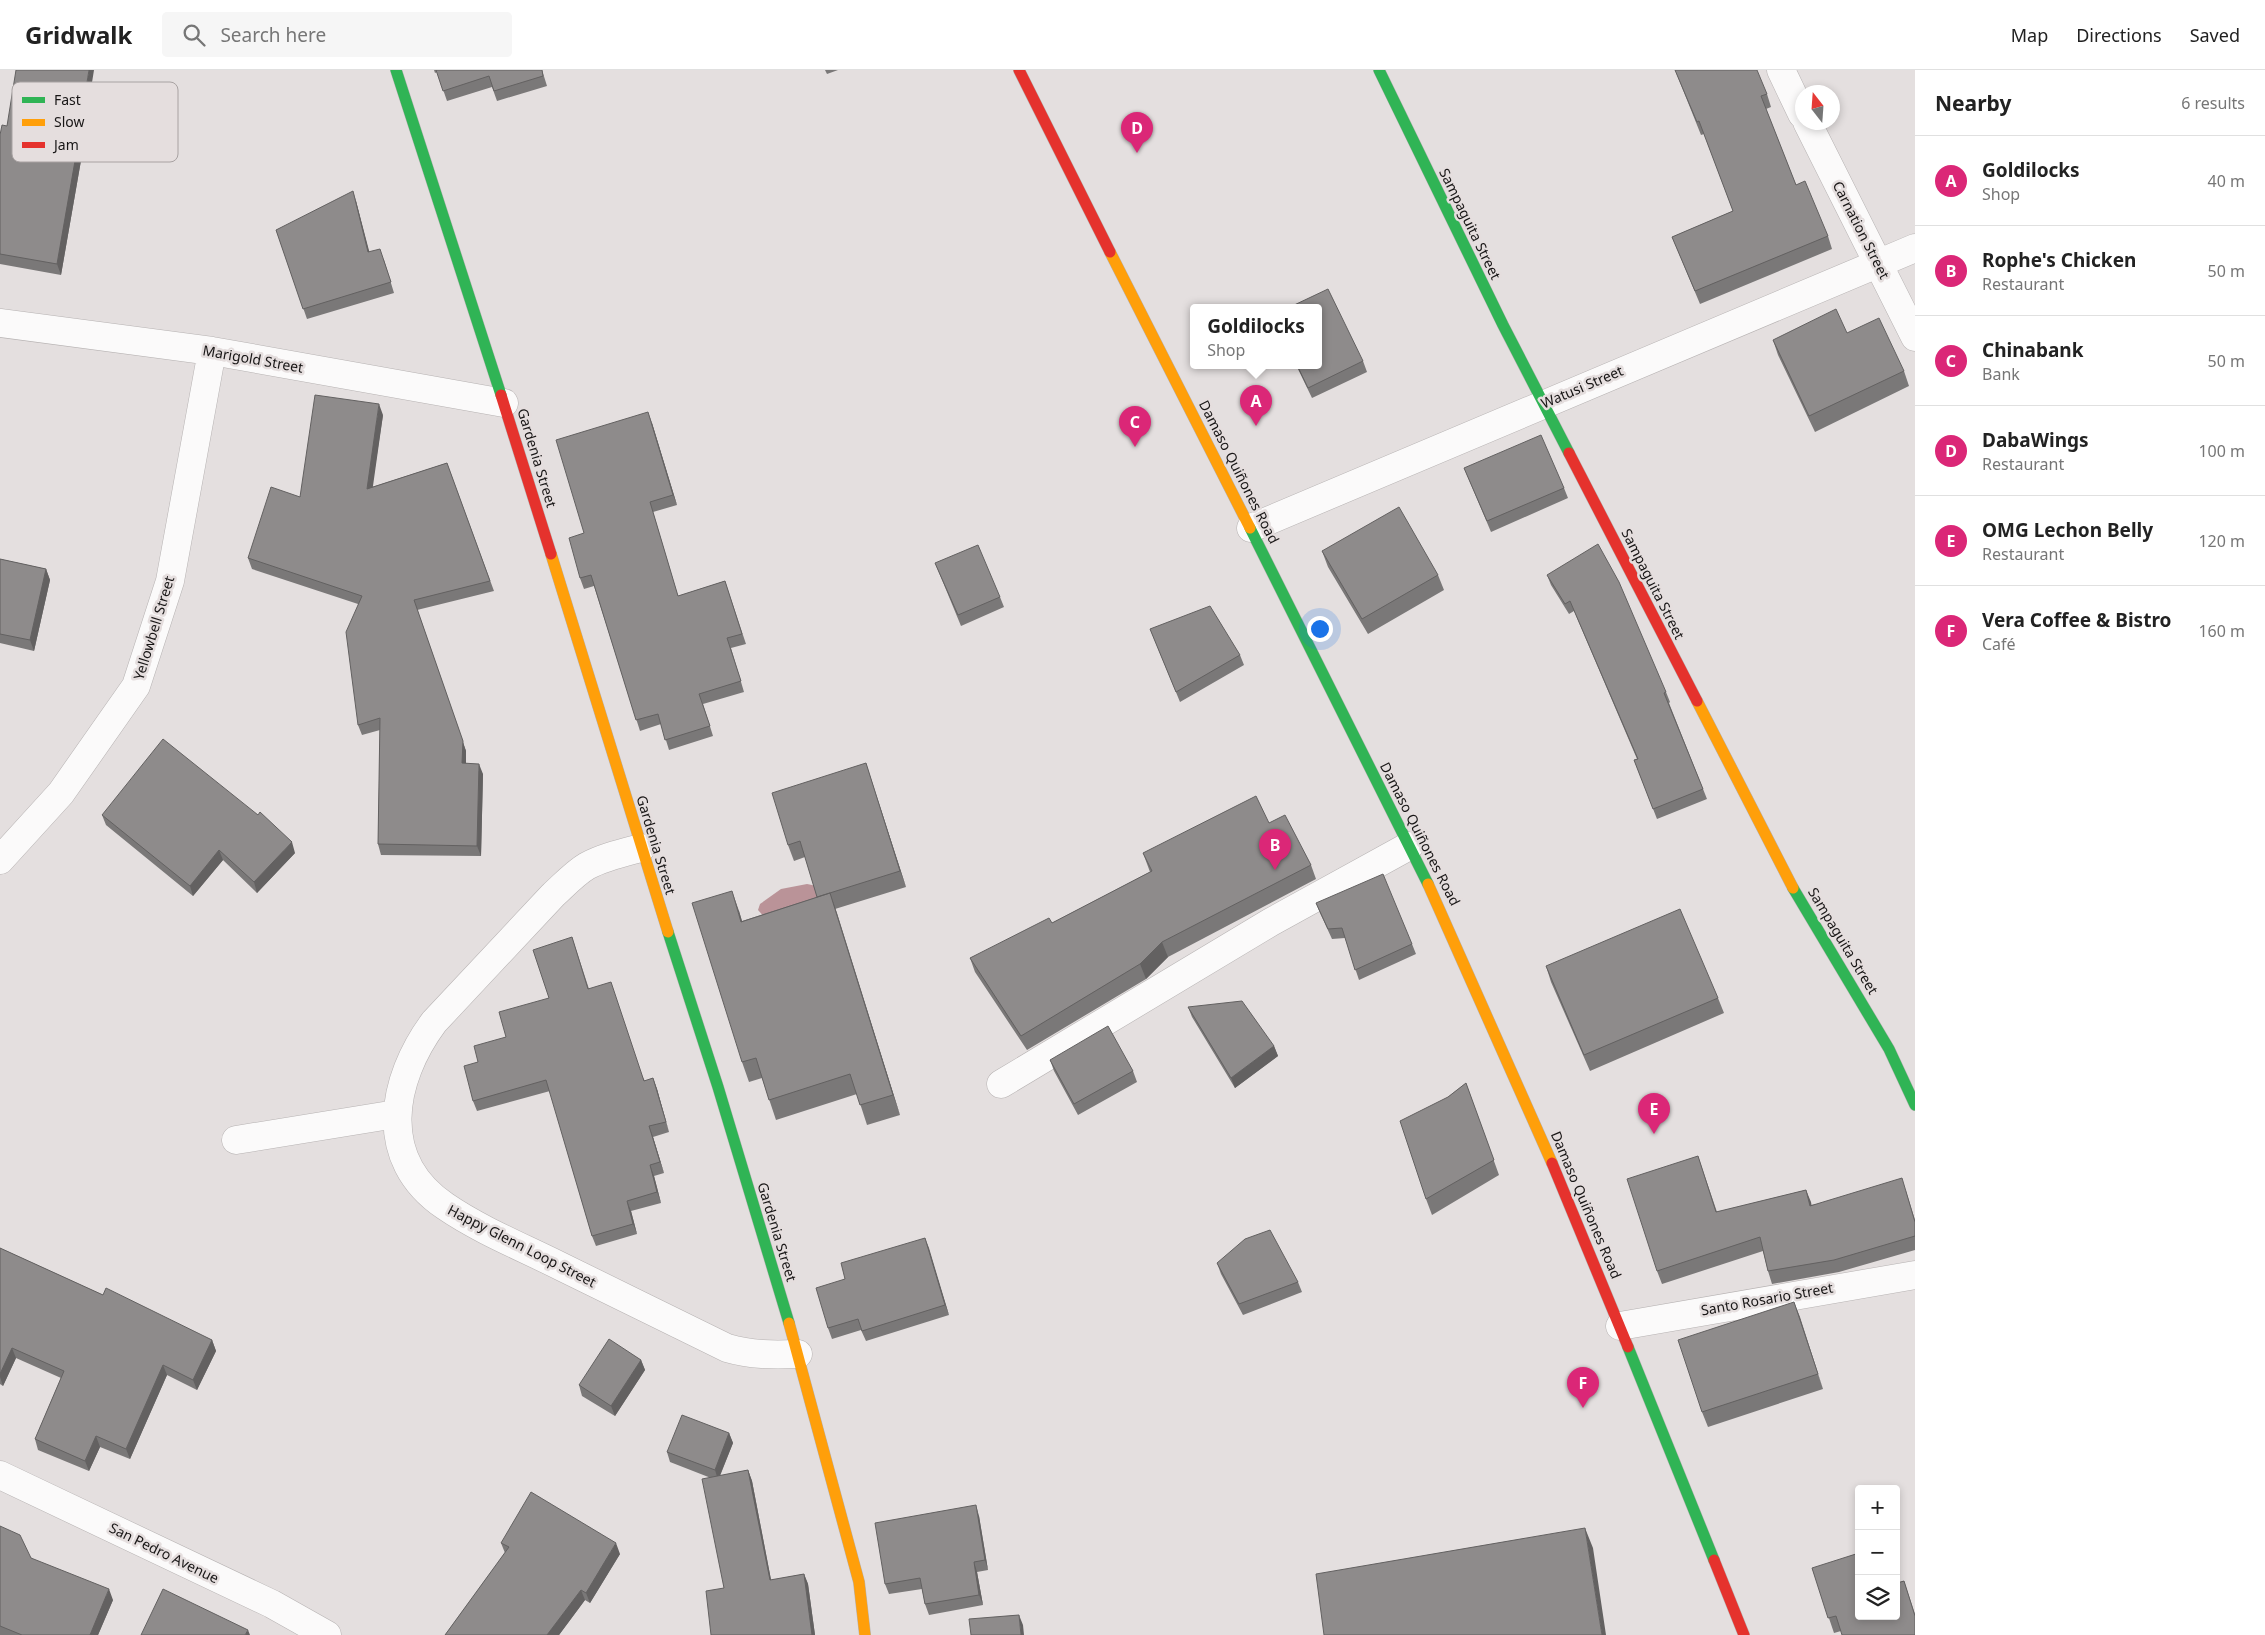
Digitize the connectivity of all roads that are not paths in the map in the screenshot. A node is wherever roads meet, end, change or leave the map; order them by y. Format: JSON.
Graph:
{"nodes":[{"id":1,"x":396,"y":70,"type":"edge"},
{"id":2,"x":1019,"y":70,"type":"edge"},
{"id":3,"x":1379,"y":70,"type":"edge"},
{"id":4,"x":1781,"y":70,"type":"edge"},
{"id":5,"x":1795,"y":99,"type":"edge"},
{"id":6,"x":1811,"y":130,"type":"edge"},
{"id":7,"x":1915,"y":248,"type":"edge"},
{"id":8,"x":1878,"y":264,"type":"junction"},
{"id":9,"x":0,"y":323,"type":"edge"},
{"id":10,"x":1915,"y":337,"type":"edge"},
{"id":11,"x":212,"y":351,"type":"junction"},
{"id":12,"x":504,"y":403,"type":"junction"},
{"id":13,"x":1543,"y":404,"type":"junction"},
{"id":14,"x":1251,"y":528,"type":"junction"},
{"id":15,"x":1409,"y":846,"type":"junction"},
{"id":16,"x":640,"y":848,"type":"junction"},
{"id":17,"x":0,"y":860,"type":"edge"},
{"id":18,"x":1000,"y":1084,"type":"dead end"},
{"id":19,"x":1915,"y":1105,"type":"edge"},
{"id":20,"x":396,"y":1114,"type":"junction"},
{"id":21,"x":236,"y":1140,"type":"dead end"},
{"id":22,"x":1915,"y":1275,"type":"edge"},
{"id":23,"x":1620,"y":1326,"type":"junction"},
{"id":24,"x":798,"y":1354,"type":"junction"},
{"id":25,"x":0,"y":1474,"type":"edge"},
{"id":26,"x":327,"y":1635,"type":"edge"},
{"id":27,"x":865,"y":1635,"type":"edge"},
{"id":28,"x":1744,"y":1635,"type":"edge"}],
"edges":[{"from":1,"to":12,"type":"street","name":"Gardenia Street"},
{"from":2,"to":14,"type":"street","name":"Damaso Quiñones Road"},
{"from":3,"to":13,"type":"street","name":"Sampaguita Street"},
{"from":4,"to":5,"type":"street"},
{"from":6,"to":8,"type":"street","name":"Carnation Street"},
{"from":7,"to":8,"type":"street","name":"Watusi Street"},
{"from":8,"to":10,"type":"street","name":"Carnation Street"},
{"from":8,"to":13,"type":"street","name":"Watusi Street"},
{"from":9,"to":11,"type":"street","name":"Marigold Street"},
{"from":11,"to":12,"type":"street","name":"Marigold Street"},
{"from":11,"to":17,"type":"street","name":"Yellowbell Street"},
{"from":12,"to":16,"type":"street","name":"Gardenia Street"},
{"from":13,"to":14,"type":"street","name":"Watusi Street"},
{"from":13,"to":19,"type":"street","name":"Sampaguita Street"},
{"from":14,"to":15,"type":"street","name":"Damaso Quiñones Road"},
{"from":15,"to":18,"type":"street"},
{"from":15,"to":23,"type":"street","name":"Damaso Quiñones Road"},
{"from":16,"to":20,"type":"street","name":"Happy Glenn Loop Street"},
{"from":16,"to":24,"type":"street","name":"Gardenia Street"},
{"from":20,"to":21,"type":"street"},
{"from":20,"to":24,"type":"street","name":"Happy Glenn Loop Street"},
{"from":22,"to":23,"type":"street","name":"Santo Rosario Street"},
{"from":23,"to":28,"type":"street","name":"Damaso Quiñones Road"},
{"from":24,"to":27,"type":"street","name":"Gardenia Street"},
{"from":25,"to":26,"type":"street","name":"San Pedro Avenue"}]}
